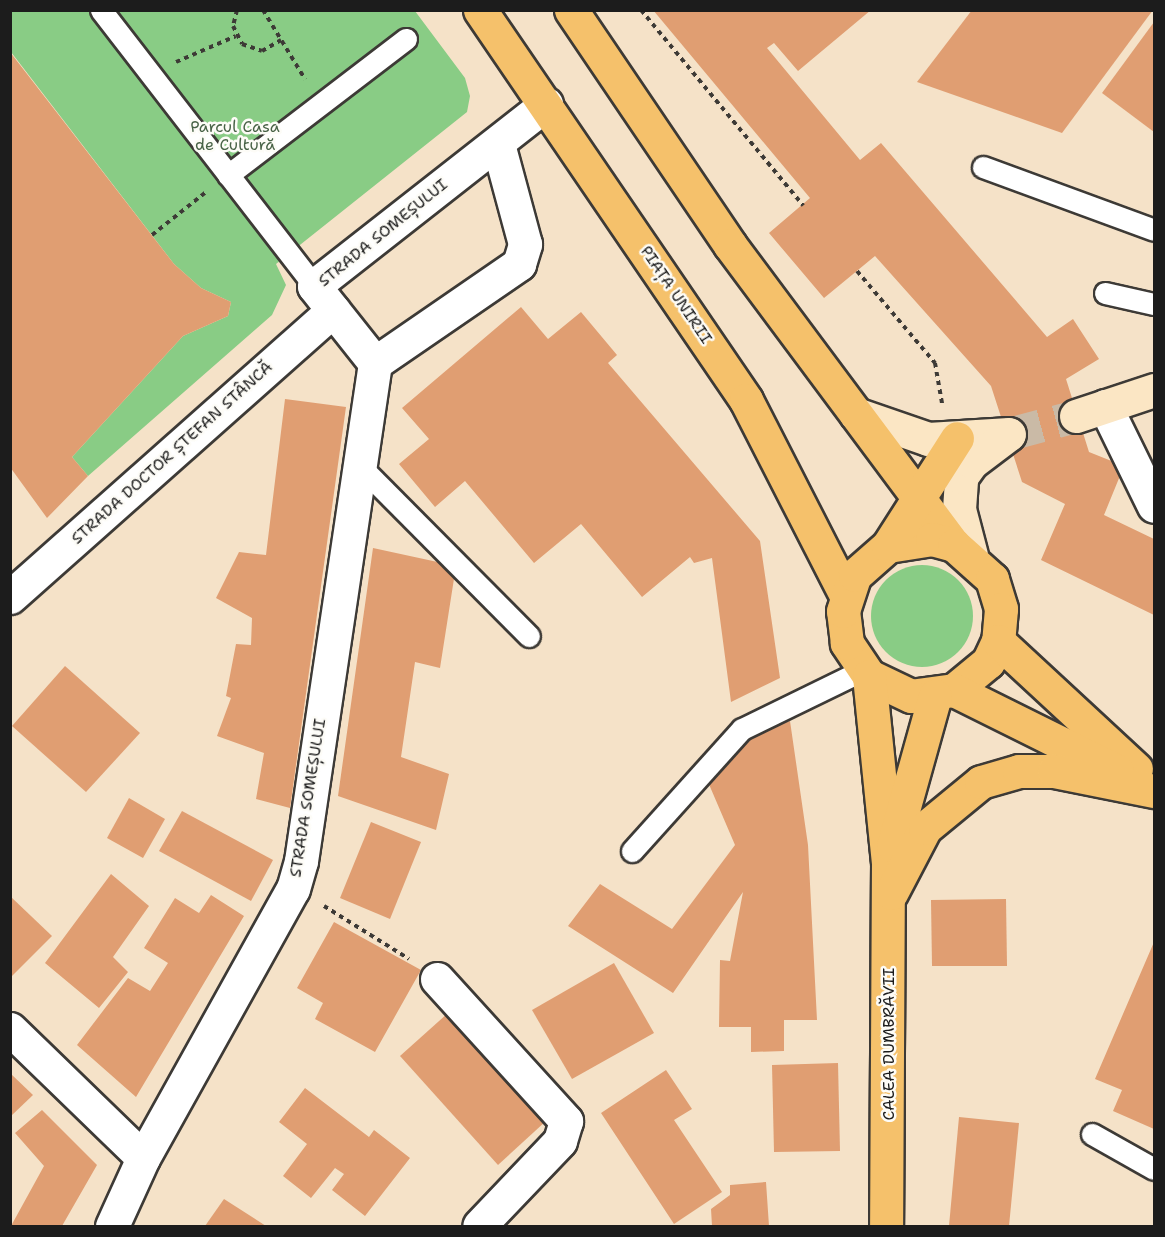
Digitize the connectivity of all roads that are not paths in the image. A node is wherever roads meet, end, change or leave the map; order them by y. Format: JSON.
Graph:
{"nodes":[{"id":1,"x":101,"y":10,"type":"edge"},
{"id":2,"x":480,"y":10,"type":"edge"},
{"id":3,"x":571,"y":10,"type":"edge"},
{"id":4,"x":406,"y":39,"type":"dead end"},
{"id":5,"x":546,"y":104,"type":"junction"},
{"id":6,"x":498,"y":144,"type":"junction"},
{"id":7,"x":983,"y":167,"type":"dead end"},
{"id":8,"x":228,"y":175,"type":"junction"},
{"id":9,"x":1155,"y":230,"type":"edge"},
{"id":10,"x":1105,"y":293,"type":"dead end"},
{"id":11,"x":324,"y":298,"type":"junction"},
{"id":12,"x":1155,"y":304,"type":"edge"},
{"id":13,"x":375,"y":363,"type":"junction"},
{"id":14,"x":1155,"y":390,"type":"edge"},
{"id":15,"x":1091,"y":411,"type":"joint"},
{"id":16,"x":856,"y":414,"type":"junction"},
{"id":17,"x":957,"y":438,"type":"junction"},
{"id":18,"x":359,"y":465,"type":"junction"},
{"id":19,"x":916,"y":495,"type":"junction"},
{"id":20,"x":1155,"y":506,"type":"edge"},
{"id":21,"x":888,"y":546,"type":"junction"},
{"id":22,"x":962,"y":550,"type":"junction"},
{"id":23,"x":846,"y":596,"type":"junction"},
{"id":24,"x":10,"y":597,"type":"edge"},
{"id":25,"x":529,"y":636,"type":"dead end"},
{"id":26,"x":998,"y":641,"type":"junction"},
{"id":27,"x":866,"y":673,"type":"junction"},
{"id":28,"x":945,"y":693,"type":"junction"},
{"id":29,"x":1155,"y":789,"type":"edge"},
{"id":30,"x":632,"y":851,"type":"dead end"},
{"id":31,"x":888,"y":862,"type":"junction"},
{"id":32,"x":887,"y":900,"type":"junction"},
{"id":33,"x":437,"y":979,"type":"road end"},
{"id":34,"x":10,"y":1029,"type":"edge"},
{"id":35,"x":1092,"y":1134,"type":"dead end"},
{"id":36,"x":143,"y":1158,"type":"junction"},
{"id":37,"x":1155,"y":1169,"type":"edge"},
{"id":38,"x":112,"y":1227,"type":"edge"},
{"id":39,"x":479,"y":1227,"type":"edge"},
{"id":40,"x":886,"y":1227,"type":"edge"}],
"edges":[{"from":1,"to":8,"type":"lane"},
{"from":2,"to":5,"type":"main road","name":"PIAȚA UNIRII"},
{"from":3,"to":16,"type":"main road"},
{"from":4,"to":8,"type":"lane"},
{"from":5,"to":6,"type":"street","name":"STRADA SOMEȘULUI"},
{"from":5,"to":23,"type":"main road","name":"PIAȚA UNIRII"},
{"from":6,"to":11,"type":"street","name":"STRADA SOMEȘULUI"},
{"from":6,"to":13,"type":"street"},
{"from":7,"to":9,"type":"lane"},
{"from":8,"to":11,"type":"lane"},
{"from":10,"to":12,"type":"lane"},
{"from":11,"to":13,"type":"street","name":"STRADA SOMEȘULUI"},
{"from":11,"to":24,"type":"street","name":"STRADA DOCTOR ȘTEFAN STÂNCĂ"},
{"from":13,"to":18,"type":"street","name":"STRADA SOMEȘULUI"},
{"from":14,"to":15,"type":"main road"},
{"from":15,"to":20,"type":"street"},
{"from":16,"to":17,"type":"main road"},
{"from":16,"to":19,"type":"main road"},
{"from":17,"to":19,"type":"main road"},
{"from":17,"to":22,"type":"main road"},
{"from":18,"to":25,"type":"lane"},
{"from":18,"to":36,"type":"street","name":"STRADA SOMEȘULUI"},
{"from":19,"to":21,"type":"main road"},
{"from":19,"to":22,"type":"main road"},
{"from":21,"to":22,"type":"main road"},
{"from":21,"to":23,"type":"main road"},
{"from":22,"to":26,"type":"main road"},
{"from":23,"to":27,"type":"main road"},
{"from":26,"to":28,"type":"main road"},
{"from":26,"to":29,"type":"main road"},
{"from":27,"to":28,"type":"main road"},
{"from":27,"to":30,"type":"lane"},
{"from":27,"to":31,"type":"main road","name":"CALEA DUMBRĂVII"},
{"from":28,"to":29,"type":"main road"},
{"from":28,"to":31,"type":"main road","name":"CALEA DUMBRĂVII"},
{"from":29,"to":32,"type":"main road"},
{"from":31,"to":32,"type":"main road","name":"CALEA DUMBRĂVII"},
{"from":32,"to":40,"type":"main road","name":"CALEA DUMBRĂVII"},
{"from":33,"to":39,"type":"street"},
{"from":34,"to":36,"type":"street"},
{"from":35,"to":37,"type":"lane"},
{"from":36,"to":38,"type":"street","name":"STRADA SOMEȘULUI"}]}
